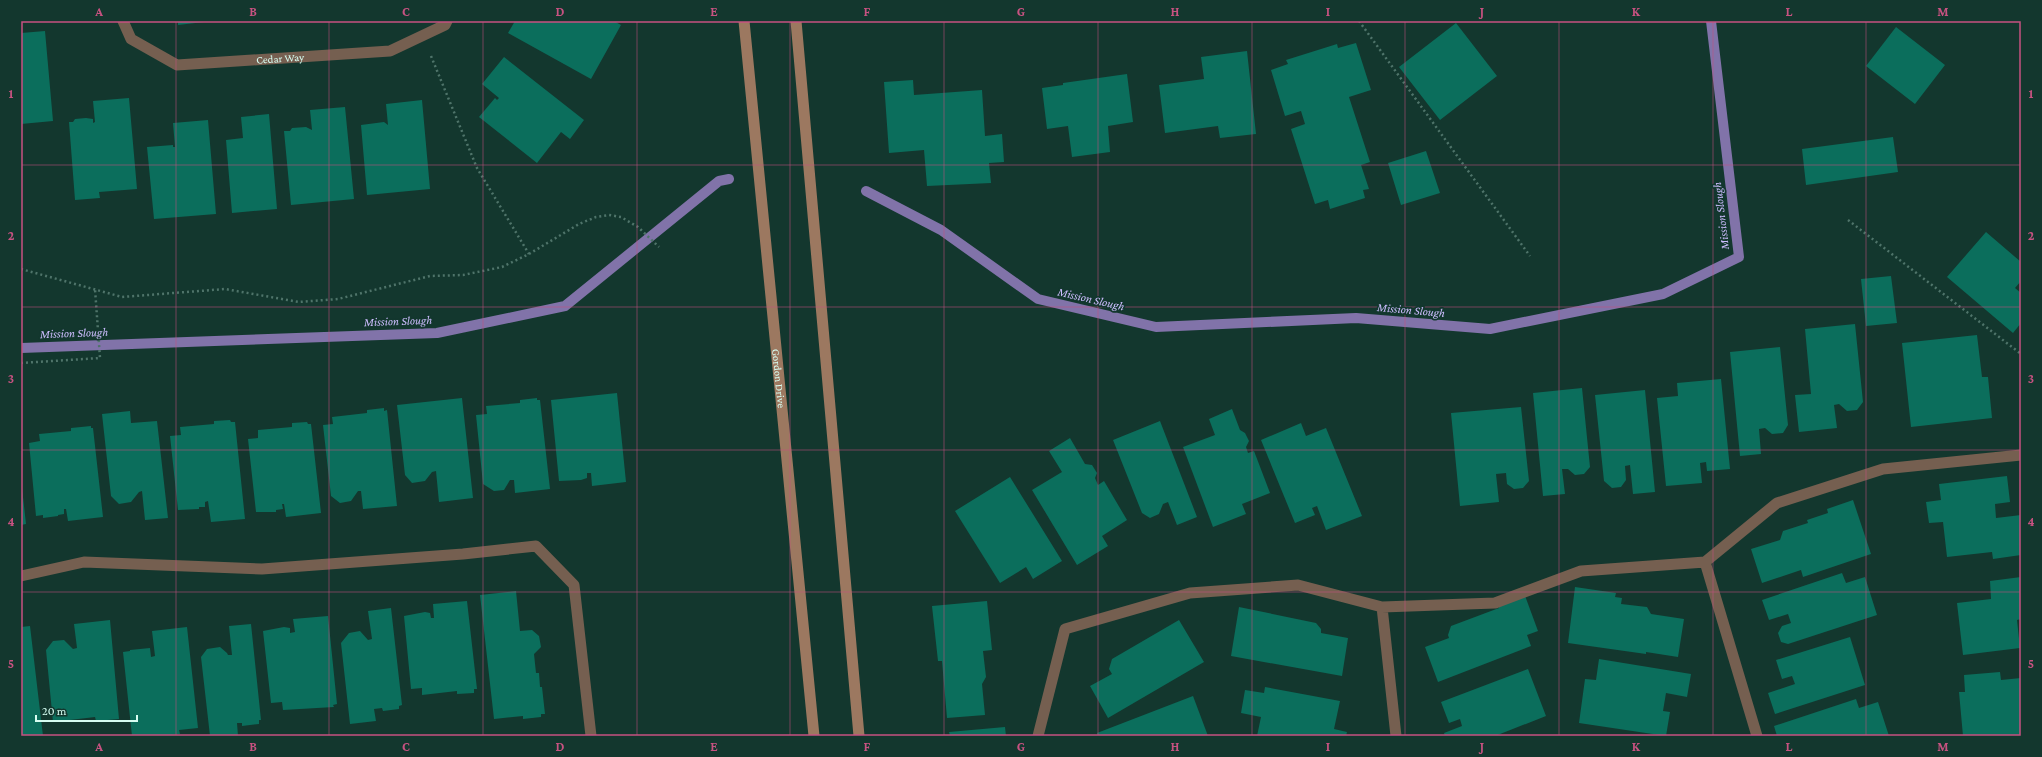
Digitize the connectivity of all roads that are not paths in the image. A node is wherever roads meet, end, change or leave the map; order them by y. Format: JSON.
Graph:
{"nodes":[{"id":1,"x":123,"y":21,"type":"edge"},
{"id":2,"x":447,"y":21,"type":"edge"},
{"id":3,"x":744,"y":21,"type":"edge"},
{"id":4,"x":796,"y":21,"type":"edge"},
{"id":5,"x":2021,"y":455,"type":"edge"},
{"id":6,"x":1705,"y":562,"type":"junction"},
{"id":7,"x":21,"y":576,"type":"edge"},
{"id":8,"x":1382,"y":607,"type":"junction"},
{"id":9,"x":591,"y":736,"type":"edge"},
{"id":10,"x":814,"y":736,"type":"edge"},
{"id":11,"x":859,"y":736,"type":"edge"},
{"id":12,"x":1038,"y":736,"type":"edge"},
{"id":13,"x":1396,"y":736,"type":"edge"},
{"id":14,"x":1758,"y":736,"type":"edge"}],
"edges":[{"from":1,"to":2,"type":"street","name":"Cedar Way"},
{"from":3,"to":10,"type":"main road","name":"Gordon Drive"},
{"from":4,"to":11,"type":"main road"},
{"from":5,"to":6,"type":"street"},
{"from":6,"to":8,"type":"street"},
{"from":6,"to":14,"type":"street"},
{"from":7,"to":9,"type":"street"},
{"from":8,"to":12,"type":"street"},
{"from":8,"to":13,"type":"street"}]}
